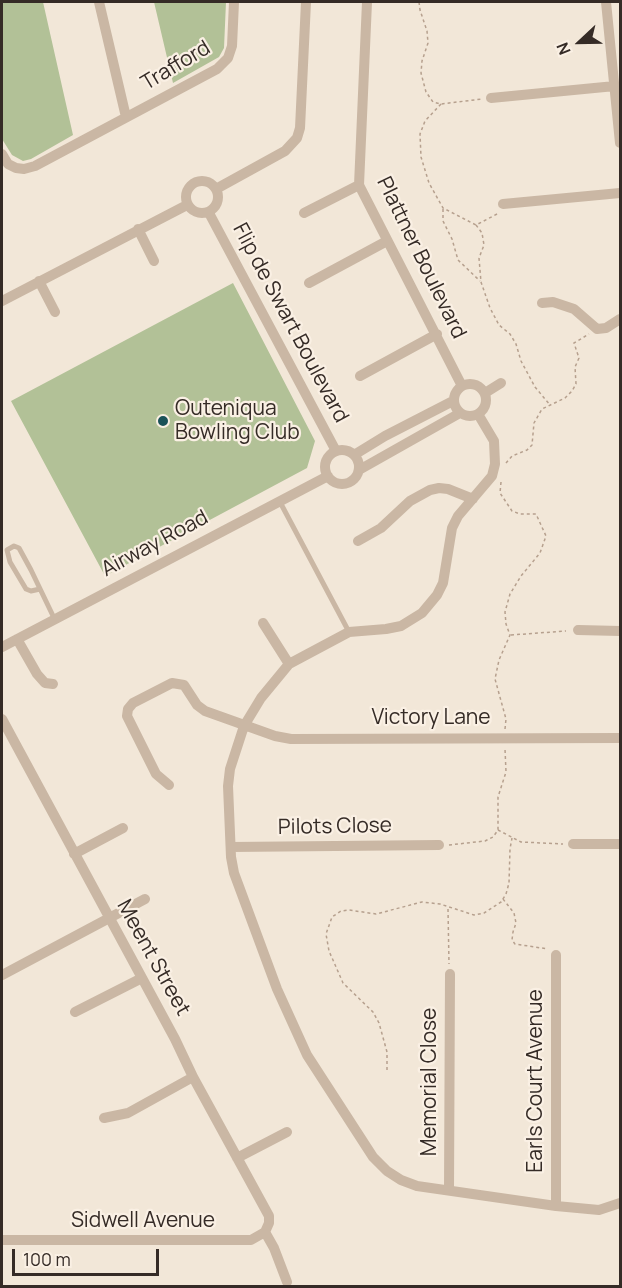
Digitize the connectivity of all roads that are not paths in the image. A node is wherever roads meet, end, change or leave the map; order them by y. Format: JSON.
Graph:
{"nodes":[{"id":1,"x":99,"y":2,"type":"edge"},
{"id":2,"x":234,"y":2,"type":"edge"},
{"id":3,"x":306,"y":2,"type":"edge"},
{"id":4,"x":367,"y":2,"type":"edge"},
{"id":5,"x":606,"y":2,"type":"edge"},
{"id":6,"x":615,"y":86,"type":"junction"},
{"id":7,"x":491,"y":98,"type":"road end"},
{"id":8,"x":126,"y":117,"type":"junction"},
{"id":9,"x":621,"y":143,"type":"edge"},
{"id":10,"x":2,"y":154,"type":"edge"},
{"id":11,"x":359,"y":185,"type":"junction"},
{"id":12,"x":216,"y":189,"type":"junction"},
{"id":13,"x":621,"y":193,"type":"edge"},
{"id":14,"x":504,"y":204,"type":"road end"},
{"id":15,"x":187,"y":205,"type":"junction"},
{"id":16,"x":209,"y":213,"type":"junction"},
{"id":17,"x":304,"y":213,"type":"dead end"},
{"id":18,"x":138,"y":229,"type":"junction"},
{"id":19,"x":387,"y":240,"type":"junction"},
{"id":20,"x":154,"y":261,"type":"dead end"},
{"id":21,"x":39,"y":281,"type":"junction"},
{"id":22,"x":309,"y":283,"type":"dead end"},
{"id":23,"x":2,"y":301,"type":"edge"},
{"id":24,"x":542,"y":303,"type":"dead end"},
{"id":25,"x":55,"y":312,"type":"dead end"},
{"id":26,"x":621,"y":319,"type":"edge"},
{"id":27,"x":437,"y":334,"type":"junction"},
{"id":28,"x":360,"y":376,"type":"dead end"},
{"id":29,"x":501,"y":383,"type":"dead end"},
{"id":30,"x":462,"y":386,"type":"junction"},
{"id":31,"x":485,"y":393,"type":"junction"},
{"id":32,"x":453,"y":402,"type":"junction"},
{"id":33,"x":460,"y":413,"type":"junction"},
{"id":34,"x":478,"y":414,"type":"junction"},
{"id":35,"x":336,"y":451,"type":"junction"},
{"id":36,"x":354,"y":455,"type":"junction"},
{"id":37,"x":359,"y":470,"type":"junction"},
{"id":38,"x":328,"y":476,"type":"junction"},
{"id":39,"x":473,"y":499,"type":"junction"},
{"id":40,"x":279,"y":500,"type":"junction"},
{"id":41,"x":358,"y":541,"type":"dead end"},
{"id":42,"x":40,"y":589,"type":"junction"},
{"id":43,"x":55,"y":620,"type":"junction"},
{"id":44,"x":263,"y":623,"type":"dead end"},
{"id":45,"x":578,"y":630,"type":"road end"},
{"id":46,"x":621,"y":631,"type":"edge"},
{"id":47,"x":349,"y":632,"type":"junction"},
{"id":48,"x":17,"y":639,"type":"junction"},
{"id":49,"x":2,"y":647,"type":"edge"},
{"id":50,"x":289,"y":664,"type":"junction"},
{"id":51,"x":53,"y":684,"type":"dead end"},
{"id":52,"x":2,"y":719,"type":"edge"},
{"id":53,"x":244,"y":726,"type":"junction"},
{"id":54,"x":621,"y":738,"type":"edge"},
{"id":55,"x":169,"y":785,"type":"dead end"},
{"id":56,"x":123,"y":828,"type":"dead end"},
{"id":57,"x":573,"y":844,"type":"road end"},
{"id":58,"x":621,"y":844,"type":"edge"},
{"id":59,"x":439,"y":845,"type":"road end"},
{"id":60,"x":231,"y":847,"type":"junction"},
{"id":61,"x":74,"y":854,"type":"junction"},
{"id":62,"x":145,"y":899,"type":"dead end"},
{"id":63,"x":109,"y":918,"type":"junction"},
{"id":64,"x":556,"y":955,"type":"road end"},
{"id":65,"x":450,"y":974,"type":"road end"},
{"id":66,"x":2,"y":975,"type":"edge"},
{"id":67,"x":142,"y":978,"type":"junction"},
{"id":68,"x":75,"y":1012,"type":"dead end"},
{"id":69,"x":193,"y":1077,"type":"junction"},
{"id":70,"x":104,"y":1118,"type":"dead end"},
{"id":71,"x":287,"y":1132,"type":"dead end"},
{"id":72,"x":237,"y":1158,"type":"junction"},
{"id":73,"x":449,"y":1189,"type":"junction"},
{"id":74,"x":621,"y":1203,"type":"edge"},
{"id":75,"x":556,"y":1206,"type":"junction"},
{"id":76,"x":265,"y":1232,"type":"junction"},
{"id":77,"x":2,"y":1240,"type":"edge"},
{"id":78,"x":288,"y":1282,"type":"dead end"}],
"edges":[{"from":1,"to":8,"type":"street","name":"Trafford"},
{"from":2,"to":8,"type":"street","name":"Trafford"},
{"from":3,"to":12,"type":"street"},
{"from":4,"to":11,"type":"street","name":"Plattner Boulevard"},
{"from":5,"to":6,"type":"street"},
{"from":6,"to":7,"type":"street"},
{"from":6,"to":9,"type":"street"},
{"from":8,"to":10,"type":"street","name":"Trafford"},
{"from":11,"to":17,"type":"street"},
{"from":11,"to":19,"type":"street","name":"Plattner Boulevard"},
{"from":12,"to":15,"type":"street"},
{"from":12,"to":16,"type":"street"},
{"from":13,"to":14,"type":"street"},
{"from":15,"to":16,"type":"street"},
{"from":15,"to":18,"type":"street"},
{"from":16,"to":35,"type":"street","name":"Flip de Swart Boulevard"},
{"from":18,"to":20,"type":"street"},
{"from":18,"to":21,"type":"street"},
{"from":19,"to":22,"type":"street"},
{"from":19,"to":27,"type":"street","name":"Plattner Boulevard"},
{"from":21,"to":23,"type":"street"},
{"from":21,"to":25,"type":"street"},
{"from":24,"to":26,"type":"street"},
{"from":27,"to":28,"type":"street"},
{"from":27,"to":30,"type":"street","name":"Plattner Boulevard"},
{"from":29,"to":31,"type":"street"},
{"from":30,"to":31,"type":"street"},
{"from":30,"to":32,"type":"street"},
{"from":31,"to":34,"type":"street"},
{"from":32,"to":33,"type":"street"},
{"from":32,"to":36,"type":"street"},
{"from":33,"to":34,"type":"street"},
{"from":33,"to":37,"type":"street"},
{"from":34,"to":39,"type":"street"},
{"from":35,"to":36,"type":"street"},
{"from":35,"to":38,"type":"street"},
{"from":36,"to":37,"type":"street"},
{"from":37,"to":38,"type":"street"},
{"from":38,"to":40,"type":"street","name":"Airway Road"},
{"from":39,"to":41,"type":"street"},
{"from":39,"to":47,"type":"street"},
{"from":40,"to":43,"type":"street","name":"Airway Road"},
{"from":40,"to":47,"type":"lane"},
{"from":42,"to":42,"type":"lane"},
{"from":42,"to":43,"type":"lane"},
{"from":43,"to":48,"type":"street","name":"Airway Road"},
{"from":44,"to":50,"type":"street"},
{"from":45,"to":46,"type":"street"},
{"from":47,"to":50,"type":"street"},
{"from":48,"to":49,"type":"street","name":"Airway Road"},
{"from":48,"to":51,"type":"street"},
{"from":50,"to":53,"type":"street"},
{"from":52,"to":61,"type":"street","name":"Meent Street"},
{"from":53,"to":54,"type":"street","name":"Victory Lane"},
{"from":53,"to":55,"type":"street","name":"Victory Lane"},
{"from":53,"to":60,"type":"street"},
{"from":56,"to":61,"type":"street"},
{"from":57,"to":58,"type":"street"},
{"from":59,"to":60,"type":"street","name":"Pilots Close"},
{"from":60,"to":73,"type":"street"},
{"from":61,"to":63,"type":"street","name":"Meent Street"},
{"from":62,"to":63,"type":"street"},
{"from":63,"to":66,"type":"street"},
{"from":63,"to":67,"type":"street","name":"Meent Street"},
{"from":64,"to":75,"type":"street","name":"Earls Court Avenue"},
{"from":65,"to":73,"type":"street","name":"Memorial Close"},
{"from":67,"to":68,"type":"street"},
{"from":67,"to":69,"type":"street","name":"Meent Street"},
{"from":69,"to":70,"type":"street"},
{"from":69,"to":72,"type":"street","name":"Meent Street"},
{"from":71,"to":72,"type":"street"},
{"from":72,"to":76,"type":"street","name":"Meent Street"},
{"from":73,"to":75,"type":"street"},
{"from":74,"to":75,"type":"street"},
{"from":76,"to":77,"type":"street","name":"Sidwell Avenue"},
{"from":76,"to":78,"type":"street"}]}
